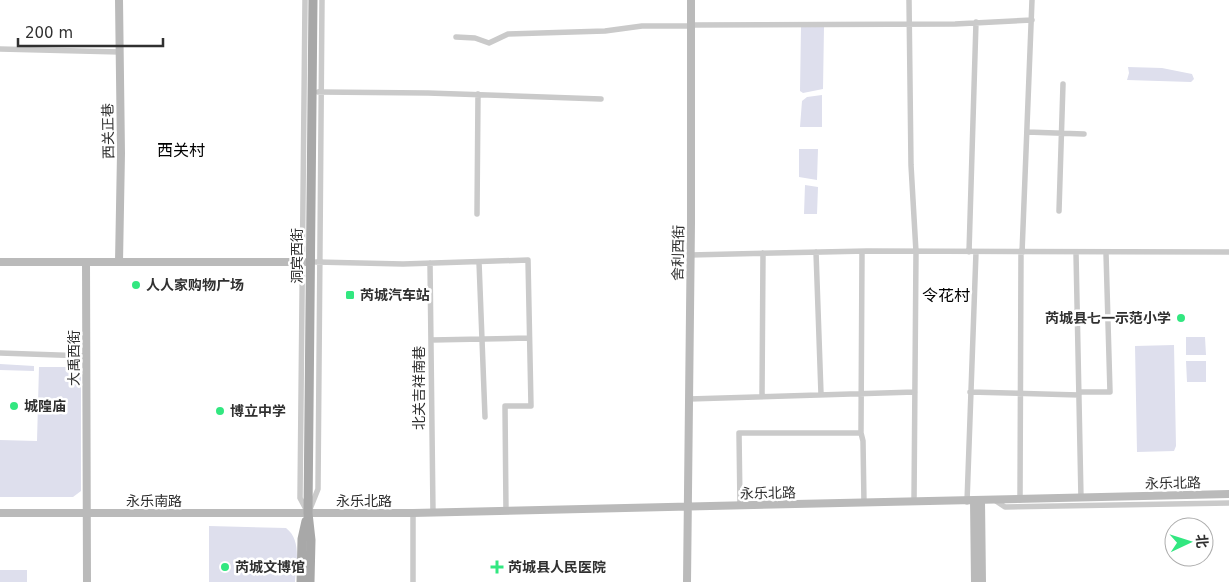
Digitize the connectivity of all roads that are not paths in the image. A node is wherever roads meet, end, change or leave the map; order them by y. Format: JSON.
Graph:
{"nodes":[{"id":1,"x":119,"y":0,"type":"edge"},
{"id":2,"x":305,"y":0,"type":"edge"},
{"id":3,"x":313,"y":0,"type":"edge"},
{"id":4,"x":322,"y":0,"type":"edge"},
{"id":5,"x":691,"y":0,"type":"edge"},
{"id":6,"x":910,"y":0,"type":"edge"},
{"id":7,"x":1032,"y":0,"type":"edge"},
{"id":8,"x":1032,"y":20,"type":"junction"},
{"id":9,"x":976,"y":22,"type":"junction"},
{"id":10,"x":910,"y":24,"type":"junction"},
{"id":11,"x":691,"y":26,"type":"junction"},
{"id":12,"x":456,"y":37,"type":"dead end"},
{"id":13,"x":0,"y":49,"type":"edge"},
{"id":14,"x":120,"y":52,"type":"junction"},
{"id":15,"x":1063,"y":84,"type":"dead end"},
{"id":16,"x":317,"y":92,"type":"junction"},
{"id":17,"x":478,"y":94,"type":"junction"},
{"id":18,"x":601,"y":99,"type":"dead end"},
{"id":19,"x":1027,"y":132,"type":"junction"},
{"id":20,"x":1062,"y":133,"type":"junction"},
{"id":21,"x":1084,"y":134,"type":"dead end"},
{"id":22,"x":1059,"y":211,"type":"dead end"},
{"id":23,"x":477,"y":214,"type":"dead end"},
{"id":24,"x":816,"y":252,"type":"junction"},
{"id":25,"x":862,"y":252,"type":"junction"},
{"id":26,"x":916,"y":252,"type":"junction"},
{"id":27,"x":969,"y":252,"type":"junction"},
{"id":28,"x":976,"y":252,"type":"junction"},
{"id":29,"x":1229,"y":252,"type":"edge"},
{"id":30,"x":1022,"y":253,"type":"junction"},
{"id":31,"x":1076,"y":253,"type":"junction"},
{"id":32,"x":1106,"y":253,"type":"junction"},
{"id":33,"x":763,"y":254,"type":"junction"},
{"id":34,"x":690,"y":255,"type":"junction"},
{"id":35,"x":0,"y":262,"type":"edge"},
{"id":36,"x":86,"y":262,"type":"junction"},
{"id":37,"x":119,"y":262,"type":"junction"},
{"id":38,"x":311,"y":262,"type":"junction"},
{"id":39,"x":480,"y":262,"type":"junction"},
{"id":40,"x":430,"y":263,"type":"junction"},
{"id":41,"x":529,"y":338,"type":"junction"},
{"id":42,"x":482,"y":339,"type":"junction"},
{"id":43,"x":431,"y":340,"type":"junction"},
{"id":44,"x":0,"y":353,"type":"edge"},
{"id":45,"x":86,"y":356,"type":"junction"},
{"id":46,"x":915,"y":392,"type":"junction"},
{"id":47,"x":970,"y":392,"type":"junction"},
{"id":48,"x":861,"y":393,"type":"junction"},
{"id":49,"x":1020,"y":393,"type":"junction"},
{"id":50,"x":1079,"y":393,"type":"junction"},
{"id":51,"x":821,"y":394,"type":"junction"},
{"id":52,"x":762,"y":397,"type":"junction"},
{"id":53,"x":689,"y":399,"type":"junction"},
{"id":54,"x":485,"y":417,"type":"dead end"},
{"id":55,"x":861,"y":433,"type":"junction"},
{"id":56,"x":1229,"y":494,"type":"edge"},
{"id":57,"x":1081,"y":498,"type":"junction"},
{"id":58,"x":1020,"y":500,"type":"junction"},
{"id":59,"x":974,"y":501,"type":"junction"},
{"id":60,"x":996,"y":501,"type":"junction"},
{"id":61,"x":914,"y":502,"type":"junction"},
{"id":62,"x":864,"y":503,"type":"junction"},
{"id":63,"x":1229,"y":503,"type":"edge"},
{"id":64,"x":740,"y":506,"type":"junction"},
{"id":65,"x":687,"y":507,"type":"junction"},
{"id":66,"x":506,"y":511,"type":"junction"},
{"id":67,"x":432,"y":512,"type":"junction"},
{"id":68,"x":0,"y":513,"type":"edge"},
{"id":69,"x":308,"y":513,"type":"junction"},
{"id":70,"x":413,"y":513,"type":"junction"},
{"id":71,"x":87,"y":514,"type":"junction"},
{"id":72,"x":87,"y":582,"type":"edge"},
{"id":73,"x":301,"y":582,"type":"edge"},
{"id":74,"x":310,"y":582,"type":"edge"},
{"id":75,"x":413,"y":582,"type":"edge"},
{"id":76,"x":686,"y":582,"type":"edge"},
{"id":77,"x":975,"y":582,"type":"edge"},
{"id":78,"x":982,"y":582,"type":"edge"}],
"edges":[{"from":1,"to":14,"type":"street","name":"西关正巷"},
{"from":2,"to":38,"type":"street"},
{"from":3,"to":16,"type":"main road","name":"洞宾西街"},
{"from":4,"to":16,"type":"street"},
{"from":5,"to":11,"type":"street","name":"舍利西街"},
{"from":6,"to":10,"type":"street"},
{"from":7,"to":8,"type":"street"},
{"from":8,"to":9,"type":"street"},
{"from":8,"to":19,"type":"street"},
{"from":9,"to":10,"type":"street"},
{"from":9,"to":27,"type":"street"},
{"from":10,"to":11,"type":"street"},
{"from":10,"to":26,"type":"street"},
{"from":11,"to":12,"type":"street"},
{"from":11,"to":34,"type":"street","name":"舍利西街"},
{"from":13,"to":14,"type":"street"},
{"from":14,"to":37,"type":"street","name":"西关正巷"},
{"from":15,"to":20,"type":"street"},
{"from":16,"to":17,"type":"street"},
{"from":16,"to":38,"type":"main road","name":"洞宾西街"},
{"from":17,"to":18,"type":"street"},
{"from":17,"to":23,"type":"street"},
{"from":19,"to":20,"type":"street"},
{"from":19,"to":30,"type":"street"},
{"from":20,"to":21,"type":"street"},
{"from":20,"to":22,"type":"street"},
{"from":24,"to":25,"type":"street"},
{"from":24,"to":33,"type":"street"},
{"from":24,"to":51,"type":"street"},
{"from":25,"to":26,"type":"street"},
{"from":25,"to":48,"type":"street"},
{"from":26,"to":27,"type":"street"},
{"from":26,"to":46,"type":"street"},
{"from":27,"to":28,"type":"street"},
{"from":28,"to":30,"type":"street"},
{"from":28,"to":47,"type":"street"},
{"from":29,"to":32,"type":"street"},
{"from":30,"to":31,"type":"street"},
{"from":30,"to":49,"type":"street"},
{"from":31,"to":32,"type":"street"},
{"from":31,"to":50,"type":"street"},
{"from":32,"to":50,"type":"street"},
{"from":33,"to":34,"type":"street"},
{"from":33,"to":52,"type":"street"},
{"from":34,"to":53,"type":"street","name":"舍利西街"},
{"from":35,"to":36,"type":"street"},
{"from":36,"to":37,"type":"street"},
{"from":36,"to":45,"type":"street","name":"大禹西街"},
{"from":37,"to":38,"type":"street"},
{"from":38,"to":40,"type":"street"},
{"from":38,"to":69,"type":"main road","name":"洞宾西街"},
{"from":39,"to":40,"type":"street"},
{"from":39,"to":41,"type":"street"},
{"from":39,"to":42,"type":"street"},
{"from":40,"to":43,"type":"street","name":"北关吉祥南巷"},
{"from":41,"to":42,"type":"street"},
{"from":41,"to":66,"type":"street"},
{"from":42,"to":43,"type":"street"},
{"from":42,"to":54,"type":"street"},
{"from":43,"to":67,"type":"street","name":"北关吉祥南巷"},
{"from":44,"to":45,"type":"street"},
{"from":45,"to":71,"type":"street","name":"大禹西街"},
{"from":46,"to":48,"type":"street"},
{"from":46,"to":61,"type":"street"},
{"from":47,"to":49,"type":"street"},
{"from":47,"to":59,"type":"street"},
{"from":48,"to":51,"type":"street"},
{"from":48,"to":55,"type":"street"},
{"from":49,"to":50,"type":"street"},
{"from":49,"to":58,"type":"street"},
{"from":50,"to":57,"type":"street"},
{"from":51,"to":52,"type":"street"},
{"from":52,"to":53,"type":"street"},
{"from":53,"to":65,"type":"street","name":"舍利西街"},
{"from":55,"to":62,"type":"street"},
{"from":55,"to":64,"type":"street"},
{"from":56,"to":57,"type":"street","name":"永乐北路"},
{"from":57,"to":58,"type":"street","name":"永乐北路"},
{"from":58,"to":60,"type":"street","name":"永乐北路"},
{"from":59,"to":60,"type":"street","name":"永乐北路"},
{"from":59,"to":61,"type":"street","name":"永乐北路"},
{"from":59,"to":77,"type":"street"},
{"from":59,"to":78,"type":"street"},
{"from":60,"to":63,"type":"street"},
{"from":61,"to":62,"type":"street","name":"永乐北路"},
{"from":62,"to":64,"type":"street","name":"永乐北路"},
{"from":64,"to":65,"type":"street","name":"永乐北路"},
{"from":65,"to":66,"type":"street","name":"永乐北路"},
{"from":65,"to":76,"type":"street","name":"舍利西街"},
{"from":66,"to":67,"type":"street","name":"永乐北路"},
{"from":67,"to":70,"type":"street","name":"永乐北路"},
{"from":68,"to":71,"type":"street","name":"永乐南路"},
{"from":69,"to":70,"type":"street","name":"永乐北路"},
{"from":69,"to":71,"type":"street","name":"永乐南路"},
{"from":69,"to":73,"type":"main road"},
{"from":69,"to":74,"type":"main road"},
{"from":70,"to":75,"type":"street"},
{"from":71,"to":72,"type":"street","name":"大禹西街"}]}
